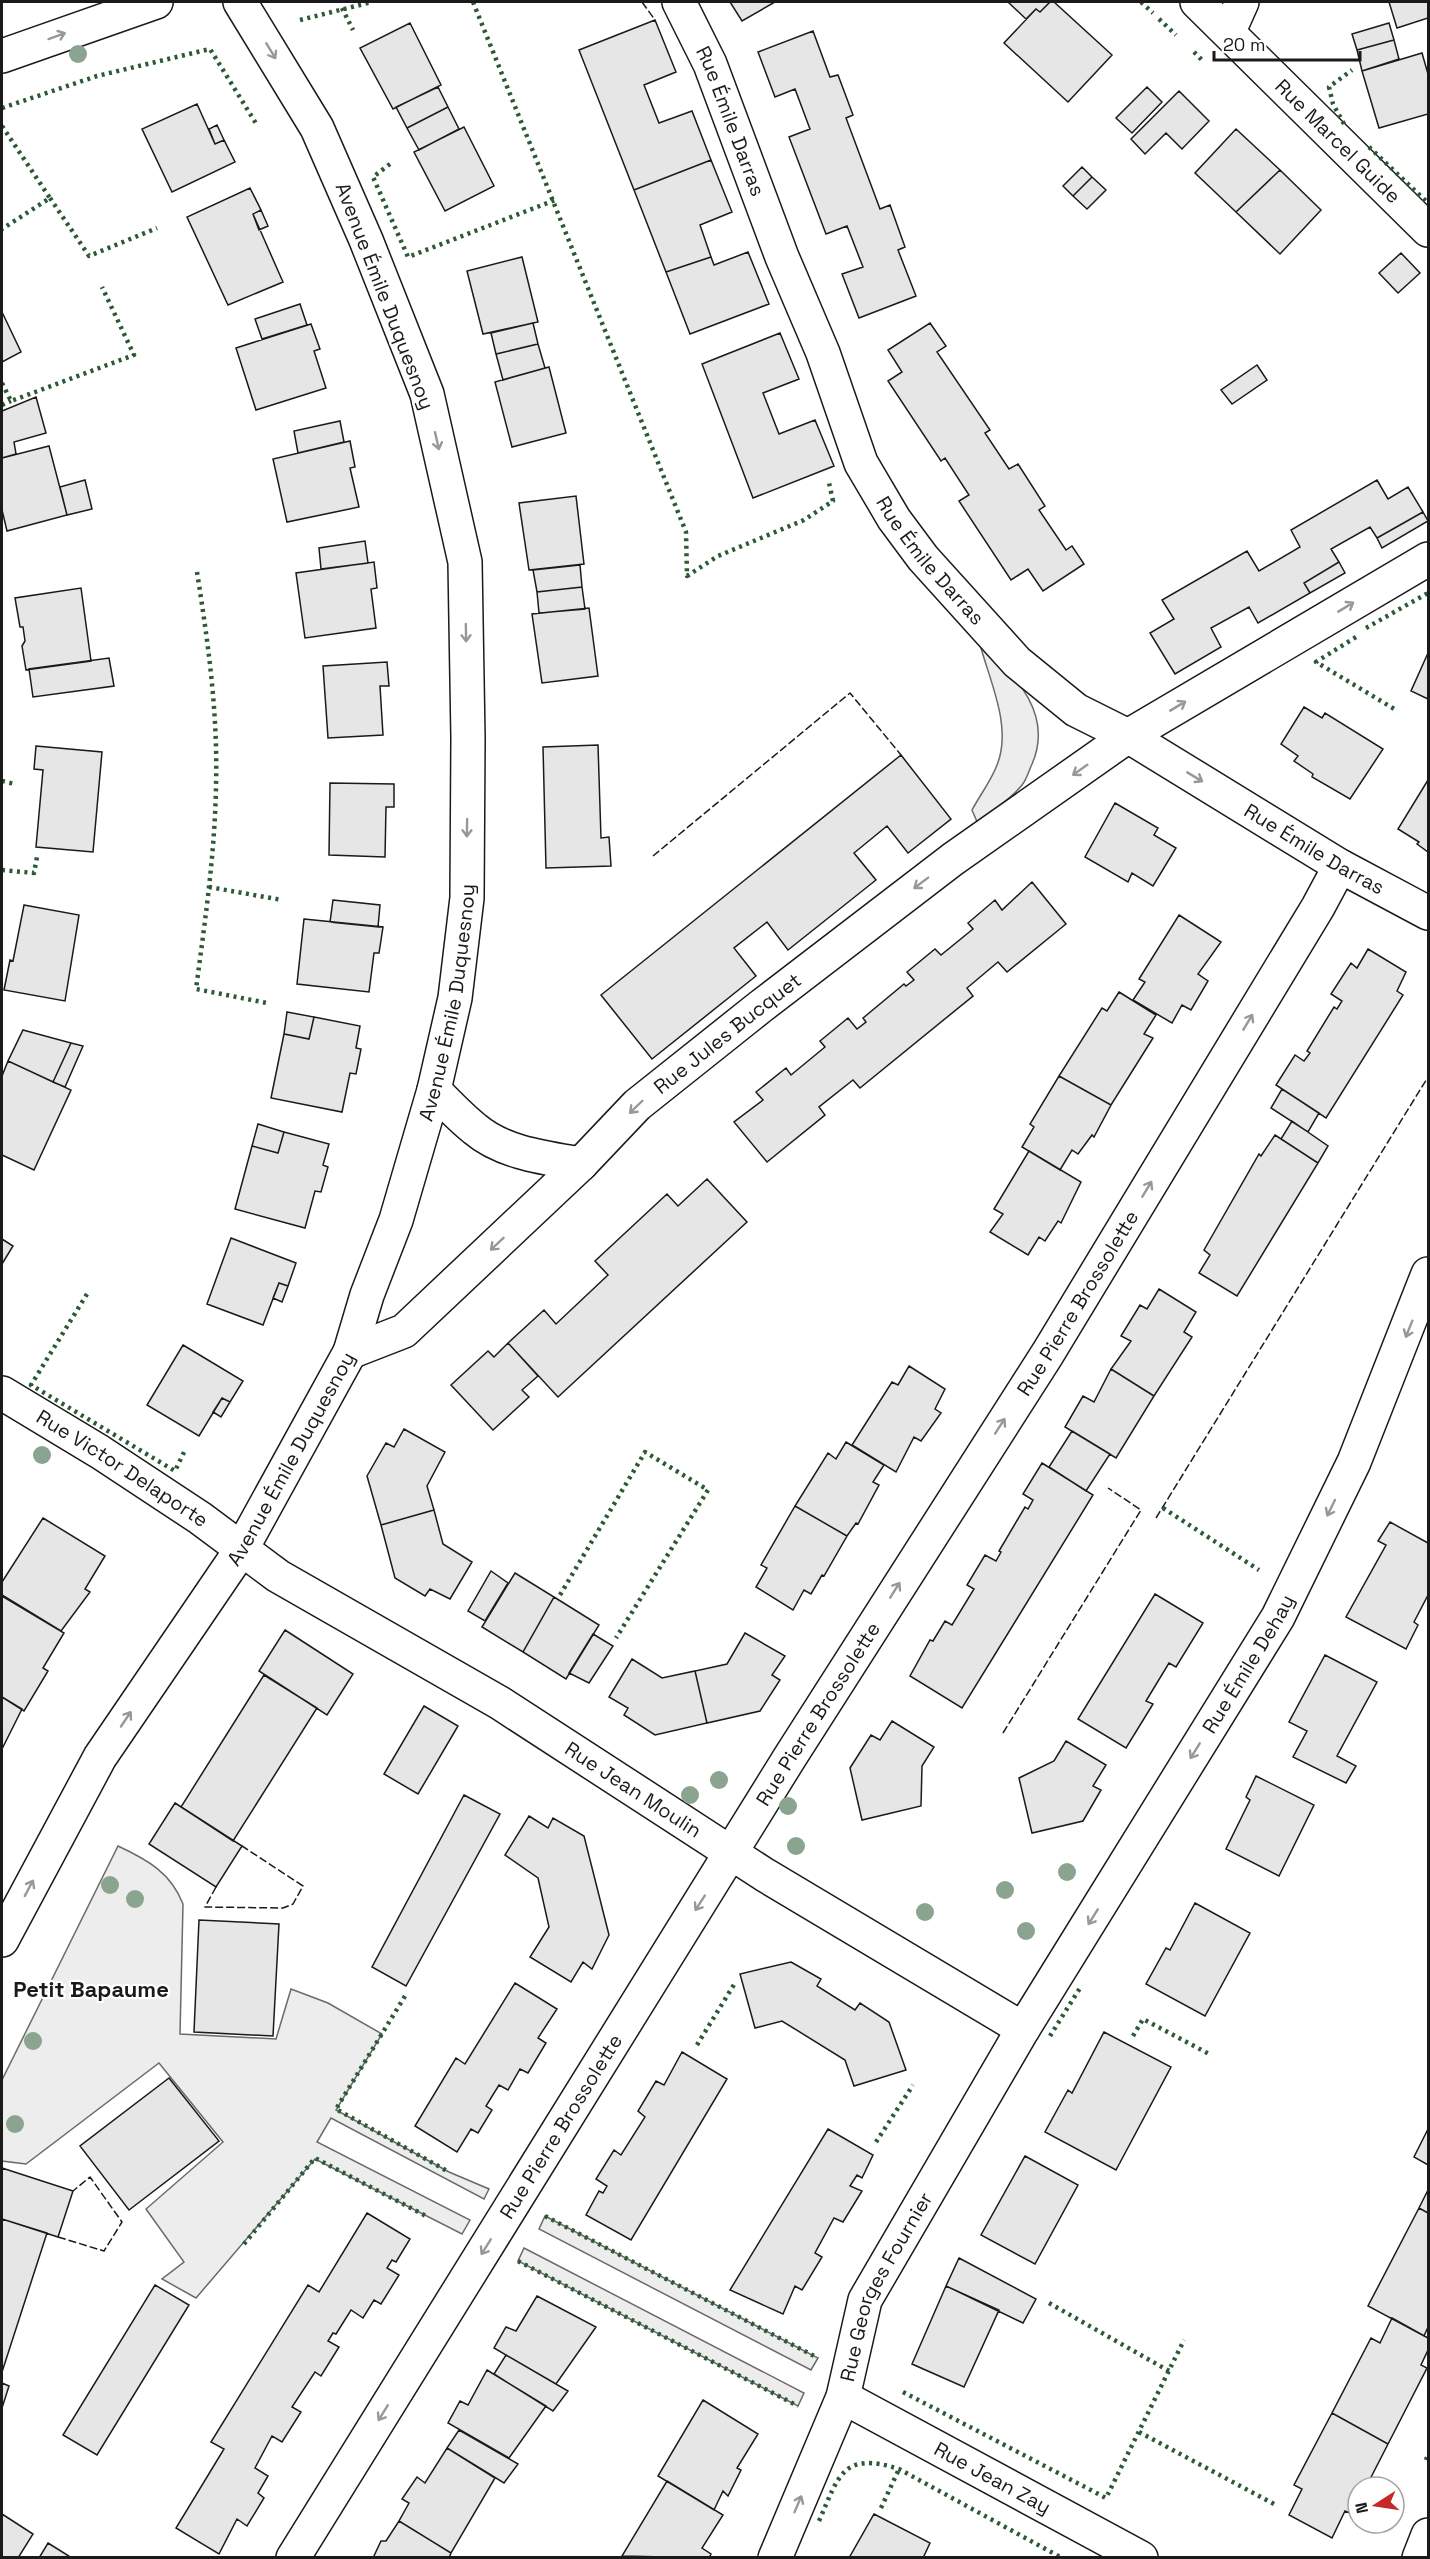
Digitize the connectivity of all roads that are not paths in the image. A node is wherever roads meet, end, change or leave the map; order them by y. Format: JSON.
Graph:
{"nodes":[{"id":1,"x":156,"y":2,"type":"edge"},
{"id":2,"x":240,"y":2,"type":"edge"},
{"id":3,"x":678,"y":2,"type":"edge"},
{"id":4,"x":1197,"y":2,"type":"edge"},
{"id":5,"x":1242,"y":2,"type":"edge"},
{"id":6,"x":1229,"y":31,"type":"junction"},
{"id":7,"x":2,"y":56,"type":"edge"},
{"id":8,"x":1428,"y":231,"type":"edge"},
{"id":9,"x":1428,"y":558,"type":"edge"},
{"id":10,"x":1128,"y":736,"type":"junction"},
{"id":11,"x":1340,"y":866,"type":"junction"},
{"id":12,"x":1428,"y":913,"type":"edge"},
{"id":13,"x":434,"y":1090,"type":"junction"},
{"id":14,"x":581,"y":1164,"type":"junction"},
{"id":15,"x":1428,"y":1274,"type":"edge"},
{"id":16,"x":350,"y":1352,"type":"junction"},
{"id":17,"x":2,"y":1393,"type":"edge"},
{"id":18,"x":241,"y":1550,"type":"junction"},
{"id":19,"x":732,"y":1854,"type":"junction"},
{"id":20,"x":2,"y":1940,"type":"edge"},
{"id":21,"x":1023,"y":2029,"type":"junction"},
{"id":22,"x":843,"y":2397,"type":"junction"},
{"id":23,"x":1428,"y":2535,"type":"edge"},
{"id":24,"x":293,"y":2558,"type":"edge"},
{"id":25,"x":775,"y":2558,"type":"edge"},
{"id":26,"x":1141,"y":2558,"type":"edge"},
{"id":27,"x":1419,"y":2558,"type":"edge"}],
"edges":[{"from":7,"to":1,"type":"street","one_way":true},
{"from":2,"to":13,"type":"street","name":"Avenue Émile Duquesnoy","one_way":true},
{"from":3,"to":10,"type":"street","name":"Rue Émile Darras"},
{"from":4,"to":6,"type":"street","name":"Rue Marcel Guide"},
{"from":5,"to":6,"type":"street"},
{"from":6,"to":8,"type":"street","name":"Rue Marcel Guide"},
{"from":10,"to":9,"type":"street","name":"Rue Jules Bucquet","one_way":true},
{"from":10,"to":11,"type":"street","name":"Rue Émile Darras","one_way":true},
{"from":10,"to":14,"type":"street","name":"Rue Jules Bucquet","one_way":true},
{"from":11,"to":12,"type":"street","name":"Rue Émile Darras"},
{"from":19,"to":11,"type":"street","name":"Rue Pierre Brossolette","one_way":true},
{"from":13,"to":14,"type":"street"},
{"from":13,"to":16,"type":"street","name":"Avenue Émile Duquesnoy"},
{"from":14,"to":16,"type":"street","name":"Rue Jules Bucquet","one_way":true},
{"from":15,"to":21,"type":"street","name":"Rue Émile Dehay","one_way":true},
{"from":16,"to":18,"type":"street","name":"Avenue Émile Duquesnoy"},
{"from":17,"to":18,"type":"street","name":"Rue Victor Delaporte"},
{"from":18,"to":19,"type":"street","name":"Rue Jean Moulin"},
{"from":20,"to":18,"type":"street","name":"Avenue Émile Duquesnoy","one_way":true},
{"from":19,"to":21,"type":"street","name":"Rue Jean Moulin"},
{"from":19,"to":24,"type":"street","name":"Rue Pierre Brossolette","one_way":true},
{"from":21,"to":22,"type":"street","name":"Rue Georges Fournier"},
{"from":25,"to":22,"type":"street","name":"Rue Georges Fournier","one_way":true},
{"from":22,"to":26,"type":"street","name":"Rue Jean Zay"},
{"from":23,"to":27,"type":"street"}]}
